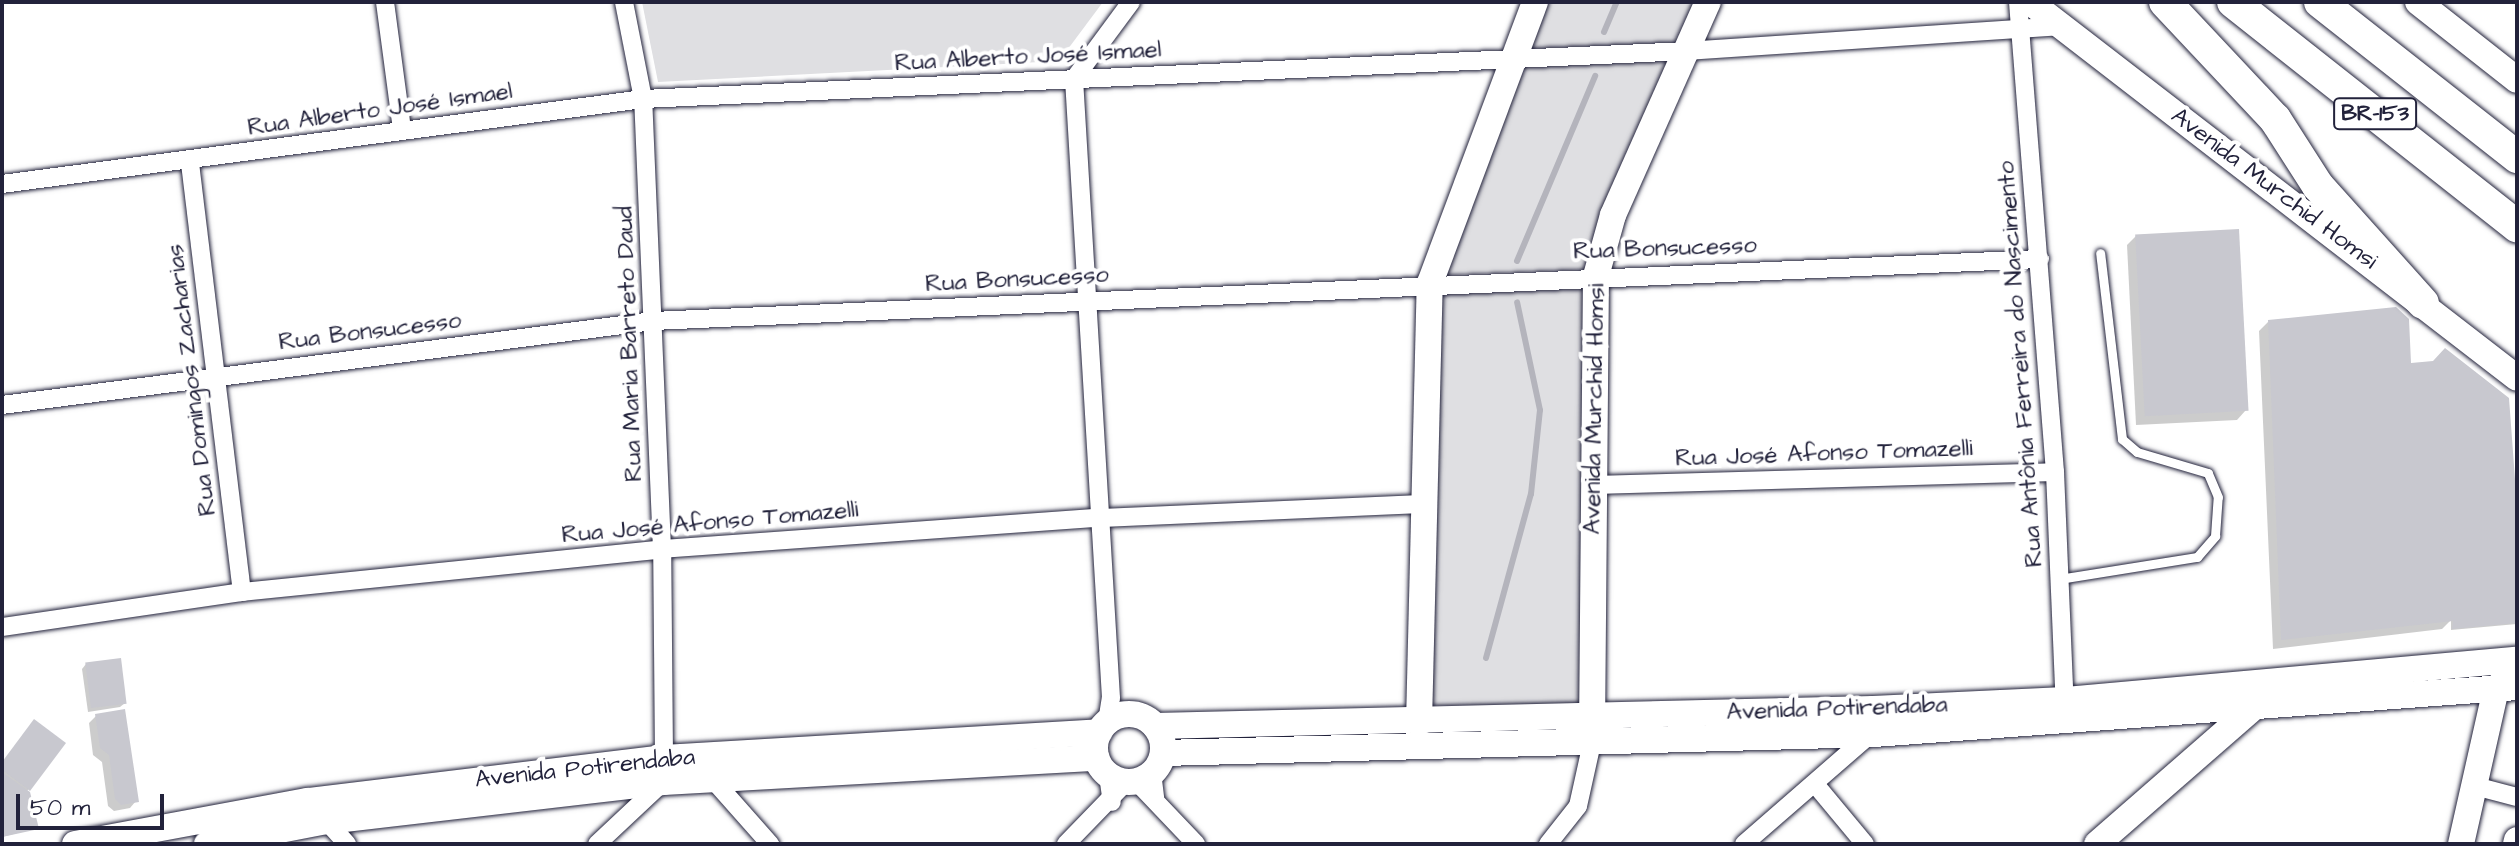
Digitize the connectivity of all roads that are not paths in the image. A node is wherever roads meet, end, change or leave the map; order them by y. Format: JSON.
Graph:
{"nodes":[{"id":1,"x":385,"y":2,"type":"edge"},
{"id":2,"x":624,"y":2,"type":"edge"},
{"id":3,"x":1131,"y":2,"type":"edge"},
{"id":4,"x":1535,"y":2,"type":"edge"},
{"id":5,"x":1708,"y":2,"type":"edge"},
{"id":6,"x":2018,"y":2,"type":"edge"},
{"id":7,"x":2030,"y":2,"type":"edge"},
{"id":8,"x":2165,"y":2,"type":"edge"},
{"id":9,"x":2233,"y":2,"type":"edge"},
{"id":10,"x":2320,"y":2,"type":"edge"},
{"id":11,"x":2418,"y":2,"type":"edge"},
{"id":12,"x":2061,"y":26,"type":"junction"},
{"id":13,"x":2021,"y":32,"type":"junction"},
{"id":14,"x":1687,"y":51,"type":"junction"},
{"id":15,"x":1511,"y":58,"type":"junction"},
{"id":16,"x":1074,"y":79,"type":"junction"},
{"id":17,"x":2517,"y":80,"type":"edge"},
{"id":18,"x":643,"y":99,"type":"junction"},
{"id":19,"x":402,"y":129,"type":"junction"},
{"id":20,"x":2517,"y":157,"type":"edge"},
{"id":21,"x":190,"y":163,"type":"junction"},
{"id":22,"x":2,"y":184,"type":"edge"},
{"id":23,"x":2517,"y":226,"type":"edge"},
{"id":24,"x":2100,"y":253,"type":"dead end"},
{"id":25,"x":2040,"y":259,"type":"junction"},
{"id":26,"x":1596,"y":276,"type":"junction"},
{"id":27,"x":1430,"y":283,"type":"junction"},
{"id":28,"x":1087,"y":301,"type":"junction"},
{"id":29,"x":2423,"y":303,"type":"junction"},
{"id":30,"x":653,"y":321,"type":"junction"},
{"id":31,"x":214,"y":375,"type":"junction"},
{"id":32,"x":2517,"y":378,"type":"edge"},
{"id":33,"x":2,"y":405,"type":"edge"},
{"id":34,"x":2055,"y":472,"type":"junction"},
{"id":35,"x":1594,"y":485,"type":"junction"},
{"id":36,"x":1424,"y":504,"type":"junction"},
{"id":37,"x":1099,"y":518,"type":"junction"},
{"id":38,"x":662,"y":549,"type":"junction"},
{"id":39,"x":2059,"y":579,"type":"junction"},
{"id":40,"x":242,"y":592,"type":"junction"},
{"id":41,"x":2,"y":627,"type":"edge"},
{"id":42,"x":2517,"y":660,"type":"edge"},
{"id":43,"x":2517,"y":666,"type":"edge"},
{"id":44,"x":2284,"y":682,"type":"junction"},
{"id":45,"x":2507,"y":688,"type":"edge"},
{"id":46,"x":2251,"y":709,"type":"junction"},
{"id":47,"x":2065,"y":711,"type":"junction"},
{"id":48,"x":1110,"y":716,"type":"junction"},
{"id":49,"x":1592,"y":716,"type":"junction"},
{"id":50,"x":1873,"y":722,"type":"junction"},
{"id":51,"x":1419,"y":723,"type":"junction"},
{"id":52,"x":1155,"y":726,"type":"junction"},
{"id":53,"x":1592,"y":743,"type":"junction"},
{"id":54,"x":695,"y":756,"type":"junction"},
{"id":55,"x":663,"y":770,"type":"junction"},
{"id":56,"x":1131,"y":778,"type":"junction"},
{"id":57,"x":711,"y":779,"type":"junction"},
{"id":58,"x":1815,"y":784,"type":"junction"},
{"id":59,"x":2475,"y":786,"type":"junction"},
{"id":60,"x":2517,"y":797,"type":"edge"},
{"id":61,"x":308,"y":801,"type":"junction"},
{"id":62,"x":327,"y":821,"type":"junction"},
{"id":63,"x":105,"y":841,"type":"edge"},
{"id":64,"x":75,"y":844,"type":"edge"},
{"id":65,"x":207,"y":844,"type":"edge"},
{"id":66,"x":347,"y":844,"type":"edge"},
{"id":67,"x":597,"y":844,"type":"edge"},
{"id":68,"x":770,"y":844,"type":"edge"},
{"id":69,"x":1066,"y":844,"type":"edge"},
{"id":70,"x":1196,"y":844,"type":"edge"},
{"id":71,"x":1548,"y":844,"type":"edge"},
{"id":72,"x":1744,"y":844,"type":"edge"},
{"id":73,"x":1865,"y":844,"type":"edge"},
{"id":74,"x":2097,"y":844,"type":"edge"},
{"id":75,"x":2461,"y":844,"type":"edge"}],
"edges":[{"from":1,"to":19,"type":"street"},
{"from":2,"to":18,"type":"street","name":"Rua Maria Barreto Daud"},
{"from":3,"to":16,"type":"street"},
{"from":4,"to":15,"type":"main road"},
{"from":5,"to":14,"type":"main road","name":"Avenida Murchid Homsi"},
{"from":6,"to":13,"type":"street","name":"Rua Antônia Ferreira do Nascimento"},
{"from":7,"to":12,"type":"main road","name":"Avenida Murchid Homsi"},
{"from":8,"to":29,"type":"highway"},
{"from":9,"to":23,"type":"highway","number":"BR-153"},
{"from":10,"to":20,"type":"highway","number":"BR-153"},
{"from":11,"to":17,"type":"main road"},
{"from":12,"to":13,"type":"street","name":"Rua Alberto José Ismael"},
{"from":12,"to":29,"type":"main road","name":"Avenida Murchid Homsi"},
{"from":13,"to":14,"type":"street","name":"Rua Alberto José Ismael"},
{"from":13,"to":25,"type":"street","name":"Rua Antônia Ferreira do Nascimento"},
{"from":14,"to":15,"type":"street","name":"Rua Alberto José Ismael"},
{"from":14,"to":26,"type":"main road","name":"Avenida Murchid Homsi"},
{"from":15,"to":16,"type":"street","name":"Rua Alberto José Ismael"},
{"from":15,"to":27,"type":"main road"},
{"from":16,"to":18,"type":"street","name":"Rua Alberto José Ismael"},
{"from":16,"to":28,"type":"street"},
{"from":18,"to":19,"type":"street","name":"Rua Alberto José Ismael"},
{"from":18,"to":30,"type":"street","name":"Rua Maria Barreto Daud"},
{"from":19,"to":21,"type":"street","name":"Rua Alberto José Ismael"},
{"from":21,"to":22,"type":"street","name":"Rua Alberto José Ismael"},
{"from":21,"to":31,"type":"street","name":"Rua Domingos Zacharias"},
{"from":24,"to":39,"type":"lane"},
{"from":25,"to":26,"type":"street","name":"Rua Bonsucesso"},
{"from":25,"to":34,"type":"street","name":"Rua Antônia Ferreira do Nascimento"},
{"from":26,"to":27,"type":"street","name":"Rua Bonsucesso"},
{"from":26,"to":35,"type":"main road","name":"Avenida Murchid Homsi"},
{"from":27,"to":28,"type":"street","name":"Rua Bonsucesso"},
{"from":27,"to":36,"type":"main road"},
{"from":28,"to":30,"type":"street","name":"Rua Bonsucesso"},
{"from":28,"to":37,"type":"street"},
{"from":29,"to":32,"type":"main road","name":"Avenida Murchid Homsi"},
{"from":30,"to":31,"type":"street","name":"Rua Bonsucesso"},
{"from":30,"to":38,"type":"street","name":"Rua Maria Barreto Daud"},
{"from":31,"to":33,"type":"street","name":"Rua Bonsucesso"},
{"from":31,"to":40,"type":"street","name":"Rua Domingos Zacharias"},
{"from":34,"to":35,"type":"street","name":"Rua José Afonso Tomazelli"},
{"from":34,"to":39,"type":"street","name":"Rua Antônia Ferreira do Nascimento"},
{"from":35,"to":49,"type":"main road","name":"Avenida Murchid Homsi"},
{"from":36,"to":37,"type":"street","name":"Rua José Afonso Tomazelli"},
{"from":36,"to":51,"type":"main road"},
{"from":37,"to":38,"type":"street","name":"Rua José Afonso Tomazelli"},
{"from":37,"to":48,"type":"street"},
{"from":38,"to":40,"type":"street","name":"Rua José Afonso Tomazelli"},
{"from":38,"to":55,"type":"street","name":"Rua Maria Barreto Daud"},
{"from":39,"to":47,"type":"street","name":"Rua Antônia Ferreira do Nascimento"},
{"from":40,"to":41,"type":"street","name":"Rua José Afonso Tomazelli"},
{"from":42,"to":44,"type":"main road","name":"Avenida Potirendaba"},
{"from":43,"to":45,"type":"main road"},
{"from":44,"to":46,"type":"main road"},
{"from":44,"to":47,"type":"main road","name":"Avenida Potirendaba"},
{"from":45,"to":46,"type":"main road","name":"Avenida Potirendaba"},
{"from":45,"to":59,"type":"main road"},
{"from":46,"to":47,"type":"main road","name":"Avenida Potirendaba"},
{"from":46,"to":74,"type":"main road"},
{"from":47,"to":50,"type":"main road","name":"Avenida Potirendaba"},
{"from":48,"to":52,"type":"main road"},
{"from":48,"to":54,"type":"main road","name":"Avenida Potirendaba"},
{"from":48,"to":56,"type":"main road"},
{"from":49,"to":50,"type":"main road","name":"Avenida Potirendaba"},
{"from":49,"to":51,"type":"main road","name":"Avenida Potirendaba"},
{"from":49,"to":53,"type":"main road","name":"Avenida Murchid Homsi"},
{"from":50,"to":53,"type":"main road","name":"Avenida Potirendaba"},
{"from":50,"to":58,"type":"street"},
{"from":51,"to":52,"type":"main road","name":"Avenida Potirendaba"},
{"from":52,"to":56,"type":"main road"},
{"from":53,"to":56,"type":"main road","name":"Avenida Potirendaba"},
{"from":53,"to":71,"type":"street"},
{"from":54,"to":55,"type":"main road","name":"Avenida Potirendaba"},
{"from":54,"to":57,"type":"street"},
{"from":55,"to":57,"type":"main road","name":"Avenida Potirendaba"},
{"from":55,"to":61,"type":"main road","name":"Avenida Potirendaba"},
{"from":55,"to":62,"type":"main road","name":"Avenida Potirendaba"},
{"from":55,"to":67,"type":"street"},
{"from":56,"to":57,"type":"main road","name":"Avenida Potirendaba"},
{"from":56,"to":69,"type":"street"},
{"from":56,"to":70,"type":"street"},
{"from":57,"to":68,"type":"street"},
{"from":58,"to":72,"type":"street"},
{"from":58,"to":73,"type":"street"},
{"from":59,"to":60,"type":"street"},
{"from":59,"to":75,"type":"main road"},
{"from":61,"to":62,"type":"street"},
{"from":61,"to":63,"type":"main road","name":"Avenida Potirendaba"},
{"from":62,"to":65,"type":"main road","name":"Avenida Potirendaba"},
{"from":62,"to":66,"type":"street"},
{"from":63,"to":64,"type":"main road","name":"Avenida Potirendaba"}]}
